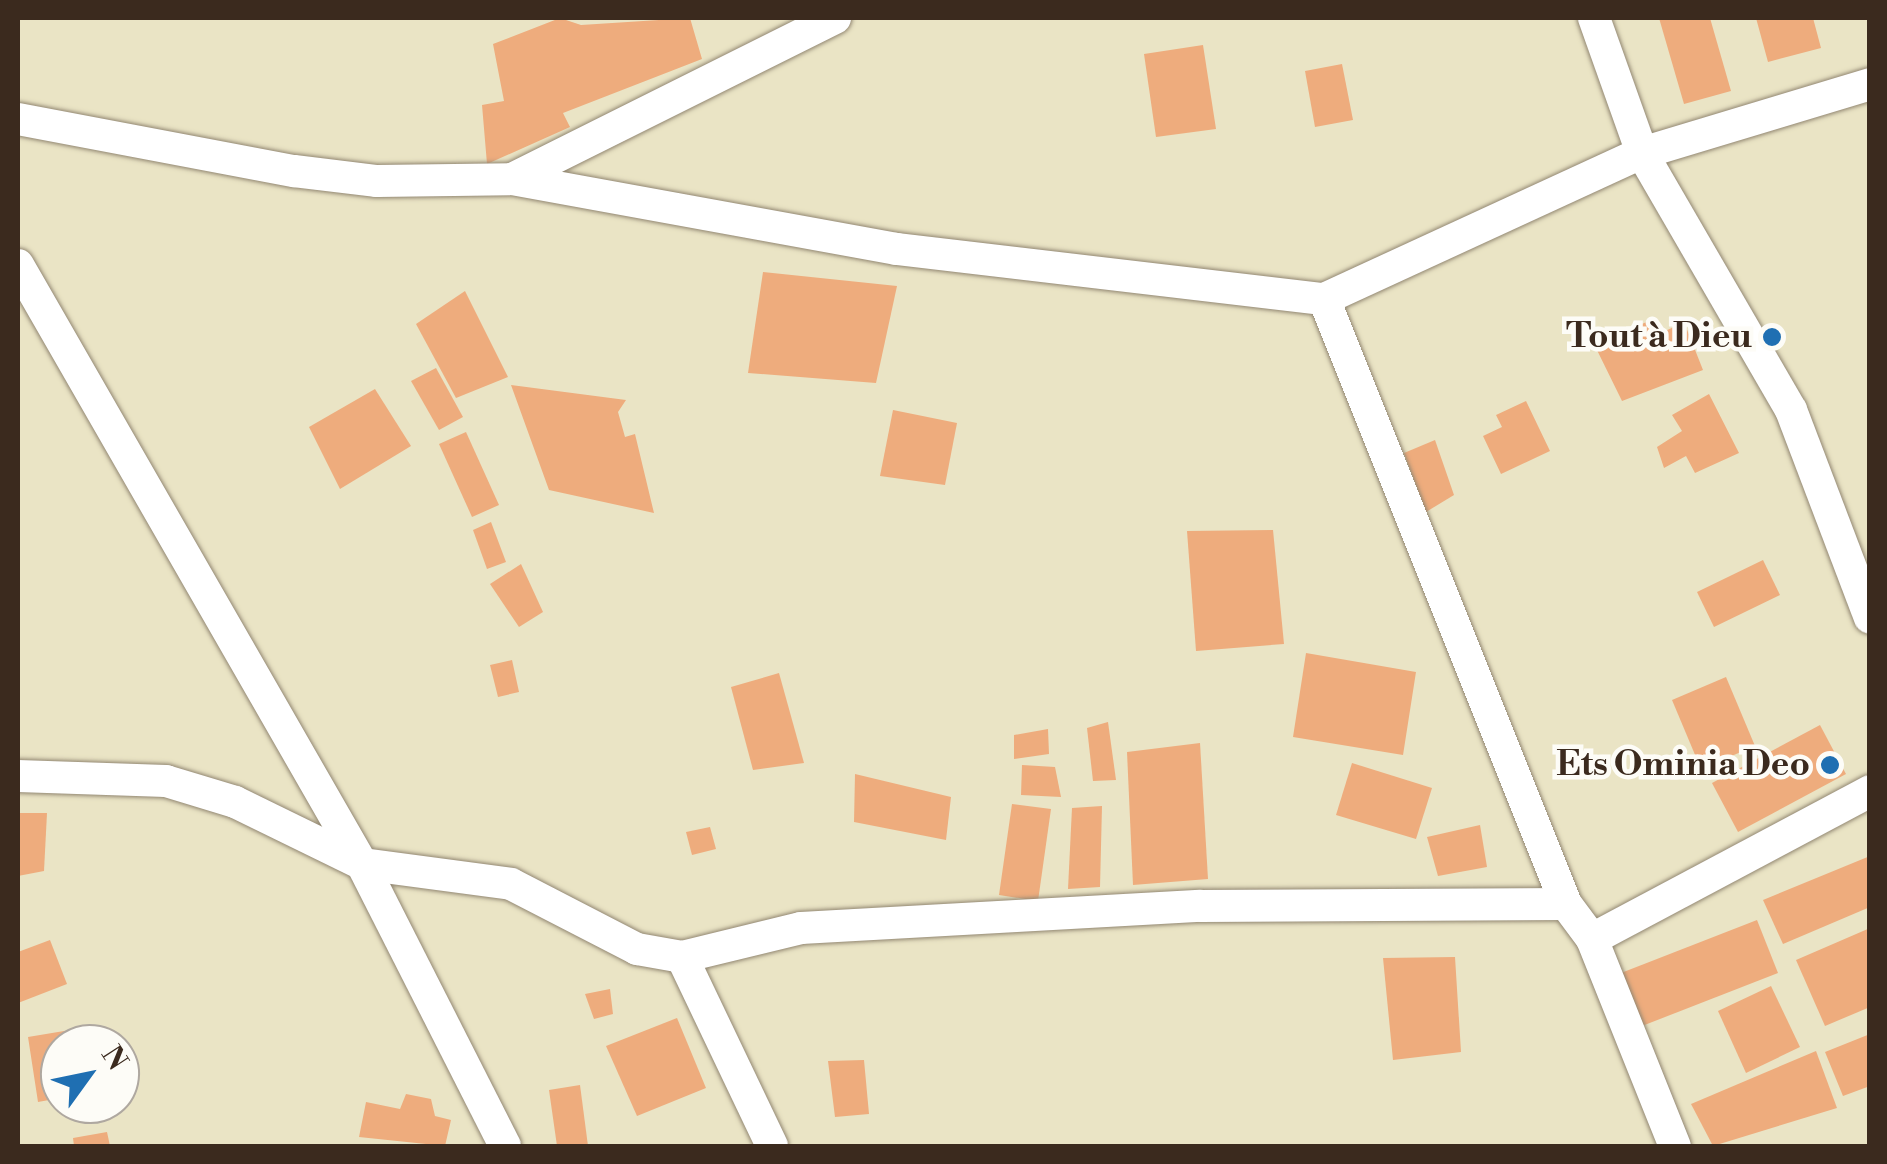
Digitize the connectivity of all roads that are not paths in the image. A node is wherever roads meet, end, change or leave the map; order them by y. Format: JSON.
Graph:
{"nodes":[{"id":1,"x":835,"y":18,"type":"edge"},
{"id":2,"x":1594,"y":18,"type":"edge"},
{"id":3,"x":1870,"y":84,"type":"edge"},
{"id":4,"x":18,"y":120,"type":"edge"},
{"id":5,"x":1642,"y":153,"type":"junction"},
{"id":6,"x":512,"y":178,"type":"junction"},
{"id":7,"x":18,"y":266,"type":"edge"},
{"id":8,"x":1324,"y":299,"type":"junction"},
{"id":9,"x":1870,"y":618,"type":"edge"},
{"id":10,"x":18,"y":776,"type":"edge"},
{"id":11,"x":1870,"y":791,"type":"edge"},
{"id":12,"x":362,"y":864,"type":"junction"},
{"id":13,"x":1566,"y":904,"type":"junction"},
{"id":14,"x":1592,"y":939,"type":"junction"},
{"id":15,"x":682,"y":957,"type":"junction"},
{"id":16,"x":505,"y":1146,"type":"edge"},
{"id":17,"x":772,"y":1146,"type":"edge"},
{"id":18,"x":1675,"y":1146,"type":"edge"}],
"edges":[{"from":1,"to":6,"type":"street"},
{"from":2,"to":5,"type":"street"},
{"from":3,"to":5,"type":"street"},
{"from":4,"to":6,"type":"street"},
{"from":5,"to":8,"type":"street"},
{"from":5,"to":9,"type":"street"},
{"from":6,"to":8,"type":"street"},
{"from":7,"to":12,"type":"street"},
{"from":8,"to":13,"type":"street"},
{"from":10,"to":12,"type":"street"},
{"from":11,"to":14,"type":"street"},
{"from":12,"to":15,"type":"street"},
{"from":12,"to":16,"type":"street"},
{"from":13,"to":14,"type":"street"},
{"from":13,"to":15,"type":"street"},
{"from":14,"to":18,"type":"street"},
{"from":15,"to":17,"type":"street"}]}
